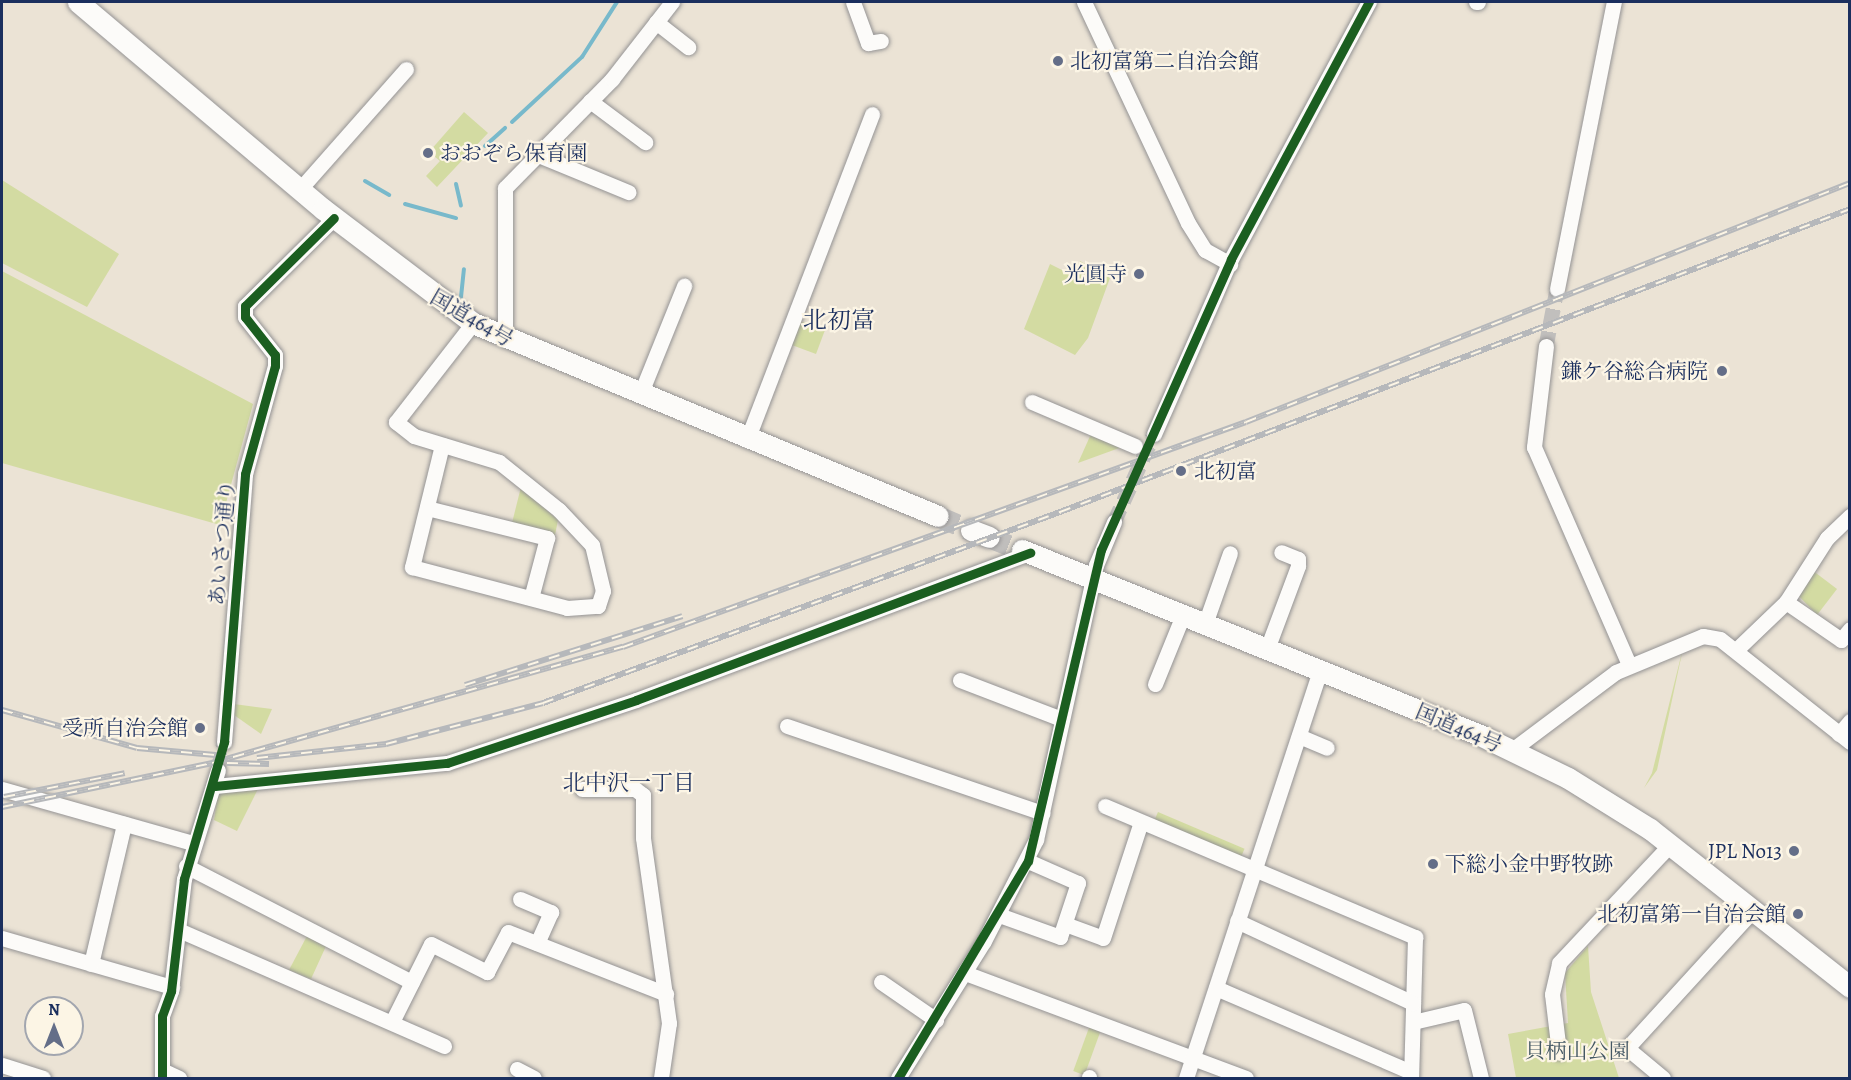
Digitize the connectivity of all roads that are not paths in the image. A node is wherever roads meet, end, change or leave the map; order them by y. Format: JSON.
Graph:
{"nodes":[{"id":1,"x":78,"y":2,"type":"edge"},
{"id":2,"x":672,"y":2,"type":"edge"},
{"id":3,"x":853,"y":2,"type":"edge"},
{"id":4,"x":1084,"y":2,"type":"edge"},
{"id":5,"x":1369,"y":2,"type":"edge"},
{"id":6,"x":1614,"y":2,"type":"edge"},
{"id":7,"x":656,"y":22,"type":"junction"},
{"id":8,"x":881,"y":41,"type":"dead end"},
{"id":9,"x":688,"y":47,"type":"dead end"},
{"id":10,"x":406,"y":69,"type":"dead end"},
{"id":11,"x":590,"y":101,"type":"junction"},
{"id":12,"x":872,"y":114,"type":"dead end"},
{"id":13,"x":645,"y":142,"type":"dead end"},
{"id":14,"x":536,"y":154,"type":"junction"},
{"id":15,"x":300,"y":189,"type":"junction"},
{"id":16,"x":628,"y":192,"type":"dead end"},
{"id":17,"x":334,"y":218,"type":"junction"},
{"id":18,"x":1230,"y":264,"type":"junction"},
{"id":19,"x":684,"y":286,"type":"dead end"},
{"id":20,"x":1557,"y":289,"type":"tunnel mouth"},
{"id":21,"x":473,"y":323,"type":"junction"},
{"id":22,"x":505,"y":339,"type":"junction"},
{"id":23,"x":1546,"y":346,"type":"tunnel mouth"},
{"id":24,"x":640,"y":395,"type":"junction"},
{"id":25,"x":1032,"y":402,"type":"dead end"},
{"id":26,"x":1154,"y":434,"type":"tunnel mouth"},
{"id":27,"x":747,"y":440,"type":"junction"},
{"id":28,"x":442,"y":445,"type":"junction"},
{"id":29,"x":1135,"y":446,"type":"dead end"},
{"id":30,"x":427,"y":508,"type":"junction"},
{"id":31,"x":938,"y":516,"type":"tunnel mouth"},
{"id":32,"x":1850,"y":516,"type":"edge"},
{"id":33,"x":1113,"y":522,"type":"tunnel mouth"},
{"id":34,"x":1026,"y":552,"type":"joint"},
{"id":35,"x":1281,"y":552,"type":"dead end"},
{"id":36,"x":1230,"y":553,"type":"dead end"},
{"id":37,"x":1093,"y":579,"type":"junction"},
{"id":38,"x":531,"y":598,"type":"junction"},
{"id":39,"x":1786,"y":602,"type":"junction"},
{"id":40,"x":1184,"y":615,"type":"junction"},
{"id":41,"x":1205,"y":624,"type":"junction"},
{"id":42,"x":1850,"y":629,"type":"edge"},
{"id":43,"x":1267,"y":649,"type":"junction"},
{"id":44,"x":1736,"y":650,"type":"junction"},
{"id":45,"x":1629,"y":664,"type":"junction"},
{"id":46,"x":1320,"y":670,"type":"junction"},
{"id":47,"x":960,"y":680,"type":"dead end"},
{"id":48,"x":1155,"y":684,"type":"dead end"},
{"id":49,"x":1059,"y":718,"type":"junction"},
{"id":50,"x":1850,"y":722,"type":"edge"},
{"id":51,"x":787,"y":726,"type":"dead end"},
{"id":52,"x":1299,"y":736,"type":"junction"},
{"id":53,"x":1844,"y":738,"type":"edge"},
{"id":54,"x":224,"y":742,"type":"tunnel mouth"},
{"id":55,"x":1327,"y":748,"type":"dead end"},
{"id":56,"x":1512,"y":750,"type":"junction"},
{"id":57,"x":218,"y":770,"type":"tunnel mouth"},
{"id":58,"x":215,"y":786,"type":"junction"},
{"id":59,"x":2,"y":789,"type":"edge"},
{"id":60,"x":582,"y":789,"type":"dead end"},
{"id":61,"x":1105,"y":806,"type":"dead end"},
{"id":62,"x":1043,"y":813,"type":"junction"},
{"id":63,"x":1141,"y":822,"type":"junction"},
{"id":64,"x":124,"y":824,"type":"junction"},
{"id":65,"x":193,"y":843,"type":"junction"},
{"id":66,"x":1670,"y":845,"type":"junction"},
{"id":67,"x":1028,"y":861,"type":"junction"},
{"id":68,"x":186,"y":866,"type":"junction"},
{"id":69,"x":1253,"y":869,"type":"junction"},
{"id":70,"x":520,"y":900,"type":"dead end"},
{"id":71,"x":1753,"y":910,"type":"junction"},
{"id":72,"x":999,"y":915,"type":"junction"},
{"id":73,"x":1237,"y":921,"type":"junction"},
{"id":74,"x":1065,"y":924,"type":"junction"},
{"id":75,"x":181,"y":930,"type":"junction"},
{"id":76,"x":2,"y":938,"type":"edge"},
{"id":77,"x":537,"y":943,"type":"junction"},
{"id":78,"x":91,"y":964,"type":"junction"},
{"id":79,"x":965,"y":973,"type":"junction"},
{"id":80,"x":412,"y":982,"type":"junction"},
{"id":81,"x":880,"y":982,"type":"dead end"},
{"id":82,"x":172,"y":987,"type":"junction"},
{"id":83,"x":1850,"y":987,"type":"edge"},
{"id":84,"x":1216,"y":988,"type":"junction"},
{"id":85,"x":666,"y":994,"type":"junction"},
{"id":86,"x":1413,"y":1003,"type":"junction"},
{"id":87,"x":936,"y":1020,"type":"junction"},
{"id":88,"x":392,"y":1022,"type":"junction"},
{"id":89,"x":1413,"y":1022,"type":"junction"},
{"id":90,"x":444,"y":1046,"type":"dead end"},
{"id":91,"x":1559,"y":1052,"type":"dead end"},
{"id":92,"x":1194,"y":1057,"type":"junction"},
{"id":93,"x":2,"y":1065,"type":"edge"},
{"id":94,"x":517,"y":1070,"type":"dead end"},
{"id":95,"x":162,"y":1074,"type":"edge"},
{"id":96,"x":1411,"y":1075,"type":"edge"},
{"id":97,"x":44,"y":1078,"type":"edge"},
{"id":98,"x":179,"y":1078,"type":"edge"},
{"id":99,"x":534,"y":1078,"type":"edge"},
{"id":100,"x":661,"y":1078,"type":"edge"},
{"id":101,"x":898,"y":1078,"type":"edge"},
{"id":102,"x":1186,"y":1078,"type":"edge"},
{"id":103,"x":1246,"y":1078,"type":"edge"},
{"id":104,"x":1482,"y":1078,"type":"edge"},
{"id":105,"x":1663,"y":1078,"type":"edge"}],
"edges":[{"from":1,"to":15,"type":"highway","name":"国道464号"},
{"from":2,"to":7,"type":"street"},
{"from":3,"to":8,"type":"street"},
{"from":4,"to":18,"type":"street"},
{"from":5,"to":18,"type":"street"},
{"from":6,"to":20,"type":"street"},
{"from":7,"to":9,"type":"street"},
{"from":7,"to":11,"type":"street"},
{"from":10,"to":15,"type":"street"},
{"from":11,"to":13,"type":"street"},
{"from":11,"to":14,"type":"street"},
{"from":12,"to":27,"type":"street"},
{"from":14,"to":16,"type":"street"},
{"from":14,"to":22,"type":"street"},
{"from":15,"to":17,"type":"highway","name":"国道464号"},
{"from":17,"to":21,"type":"highway","name":"国道464号"},
{"from":17,"to":54,"type":"street","name":"あいさつ通り"},
{"from":18,"to":26,"type":"street"},
{"from":19,"to":24,"type":"street"},
{"from":21,"to":22,"type":"highway","name":"国道464号"},
{"from":21,"to":28,"type":"street"},
{"from":22,"to":24,"type":"highway","name":"国道464号"},
{"from":23,"to":45,"type":"street"},
{"from":24,"to":27,"type":"highway","name":"国道464号"},
{"from":25,"to":29,"type":"street"},
{"from":27,"to":31,"type":"highway","name":"国道464号"},
{"from":28,"to":30,"type":"street"},
{"from":28,"to":38,"type":"street"},
{"from":30,"to":38,"type":"street"},
{"from":30,"to":38,"type":"street"},
{"from":32,"to":39,"type":"street"},
{"from":33,"to":37,"type":"street"},
{"from":34,"to":37,"type":"highway","name":"国道464号"},
{"from":34,"to":58,"type":"street"},
{"from":35,"to":43,"type":"street"},
{"from":36,"to":41,"type":"street"},
{"from":37,"to":40,"type":"highway","name":"国道464号"},
{"from":37,"to":49,"type":"street"},
{"from":39,"to":42,"type":"street"},
{"from":39,"to":44,"type":"street"},
{"from":40,"to":41,"type":"highway","name":"国道464号"},
{"from":40,"to":48,"type":"street"},
{"from":41,"to":43,"type":"highway","name":"国道464号"},
{"from":43,"to":46,"type":"highway","name":"国道464号"},
{"from":44,"to":45,"type":"street"},
{"from":44,"to":53,"type":"street"},
{"from":45,"to":56,"type":"street"},
{"from":46,"to":52,"type":"street"},
{"from":46,"to":56,"type":"highway","name":"国道464号"},
{"from":47,"to":49,"type":"street"},
{"from":49,"to":62,"type":"street"},
{"from":50,"to":53,"type":"street"},
{"from":51,"to":62,"type":"street"},
{"from":52,"to":55,"type":"street"},
{"from":52,"to":69,"type":"street"},
{"from":56,"to":66,"type":"highway","name":"国道464号"},
{"from":57,"to":58,"type":"street"},
{"from":58,"to":65,"type":"street"},
{"from":59,"to":64,"type":"street"},
{"from":60,"to":85,"type":"street"},
{"from":61,"to":63,"type":"street"},
{"from":62,"to":67,"type":"street"},
{"from":63,"to":69,"type":"street"},
{"from":63,"to":74,"type":"street"},
{"from":64,"to":65,"type":"street"},
{"from":64,"to":78,"type":"street"},
{"from":65,"to":68,"type":"street"},
{"from":66,"to":71,"type":"highway","name":"国道464号"},
{"from":66,"to":91,"type":"street"},
{"from":67,"to":72,"type":"street"},
{"from":67,"to":74,"type":"street"},
{"from":68,"to":75,"type":"street"},
{"from":68,"to":80,"type":"street"},
{"from":69,"to":73,"type":"street"},
{"from":69,"to":86,"type":"street"},
{"from":70,"to":77,"type":"street"},
{"from":71,"to":83,"type":"highway","name":"国道464号"},
{"from":71,"to":105,"type":"street"},
{"from":72,"to":74,"type":"street"},
{"from":72,"to":79,"type":"street"},
{"from":73,"to":84,"type":"street"},
{"from":73,"to":86,"type":"street"},
{"from":75,"to":82,"type":"street"},
{"from":75,"to":88,"type":"street"},
{"from":76,"to":78,"type":"street"},
{"from":77,"to":80,"type":"street"},
{"from":77,"to":85,"type":"street"},
{"from":78,"to":82,"type":"street"},
{"from":79,"to":87,"type":"street"},
{"from":79,"to":92,"type":"street"},
{"from":80,"to":88,"type":"street"},
{"from":81,"to":87,"type":"street"},
{"from":82,"to":95,"type":"street"},
{"from":84,"to":92,"type":"street"},
{"from":84,"to":96,"type":"street"},
{"from":85,"to":100,"type":"street"},
{"from":86,"to":89,"type":"street"},
{"from":87,"to":101,"type":"street"},
{"from":88,"to":90,"type":"street"},
{"from":89,"to":96,"type":"street"},
{"from":89,"to":104,"type":"street"},
{"from":92,"to":102,"type":"street"},
{"from":92,"to":103,"type":"street"},
{"from":93,"to":97,"type":"street"},
{"from":94,"to":99,"type":"street"},
{"from":95,"to":98,"type":"street"}]}
